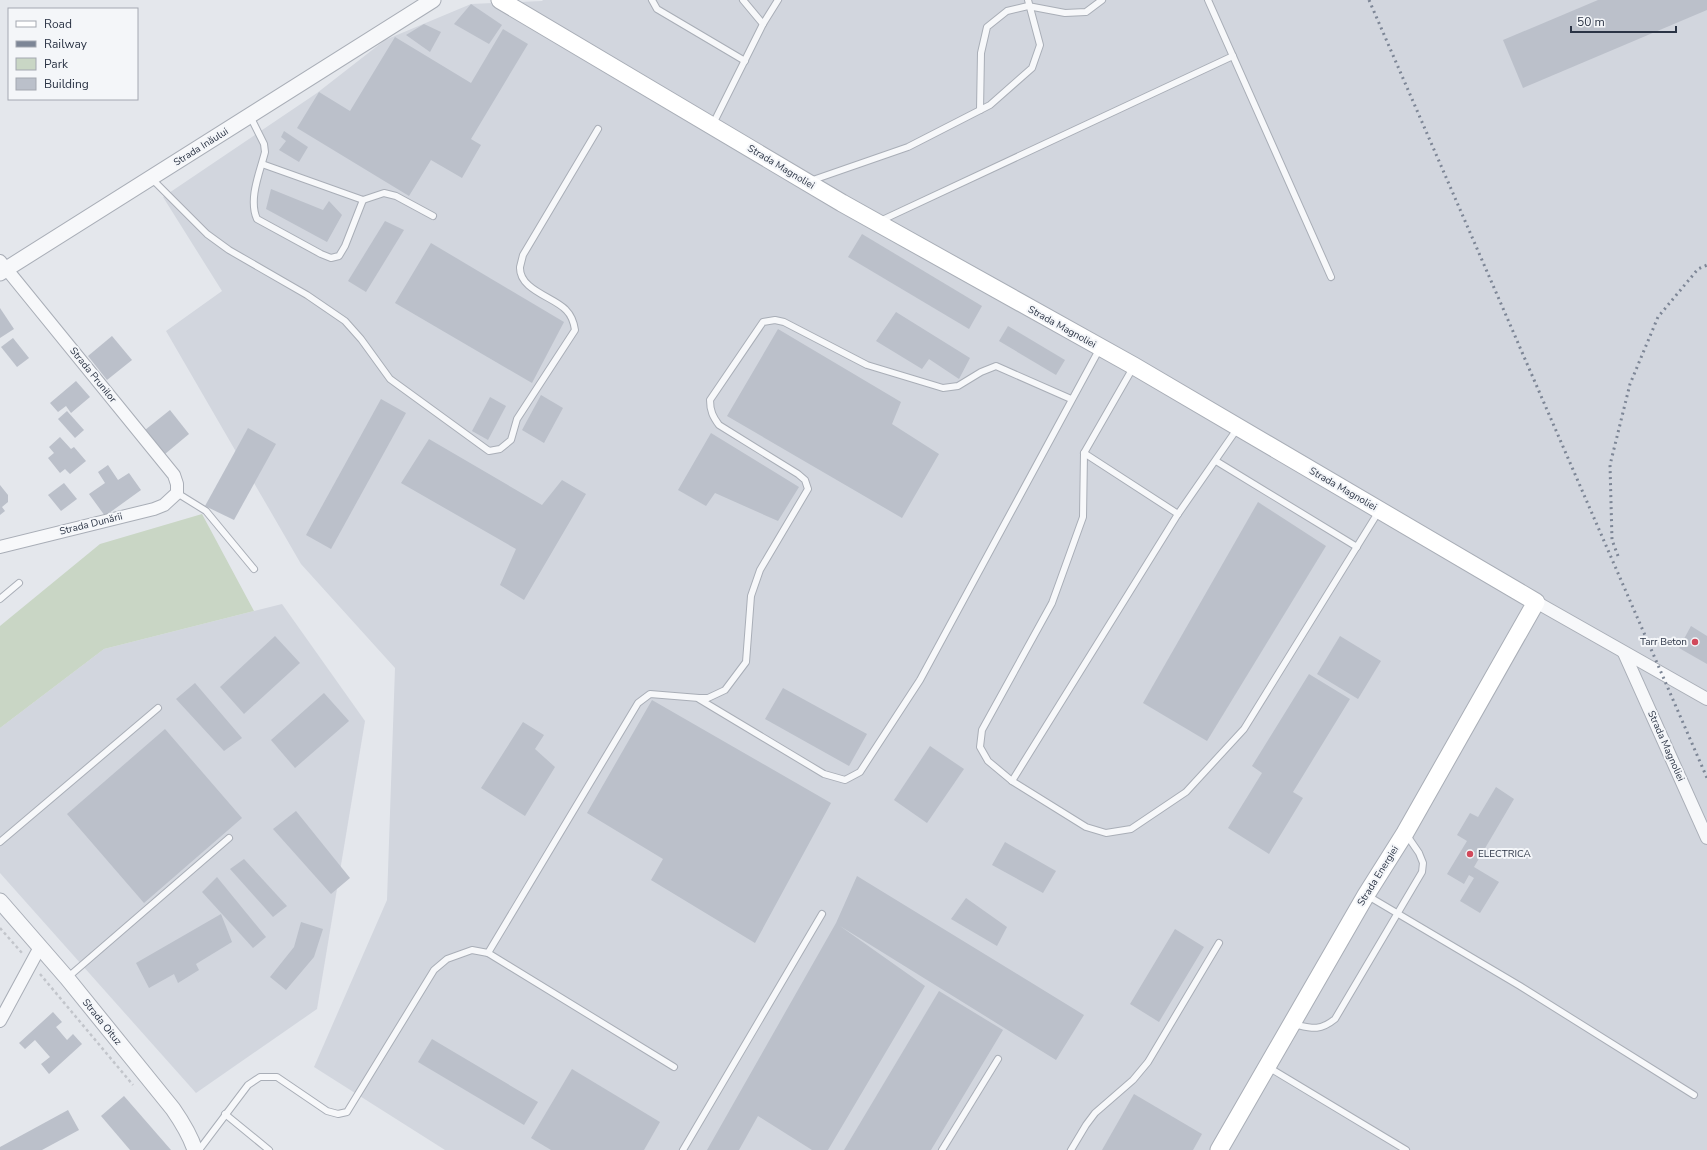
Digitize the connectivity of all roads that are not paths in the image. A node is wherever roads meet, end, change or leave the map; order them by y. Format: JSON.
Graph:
{"nodes":[{"id":1,"x":414,"y":0,"type":"edge"},
{"id":2,"x":433,"y":0,"type":"edge"},
{"id":3,"x":500,"y":0,"type":"edge"},
{"id":4,"x":652,"y":0,"type":"edge"},
{"id":5,"x":743,"y":0,"type":"edge"},
{"id":6,"x":778,"y":0,"type":"edge"},
{"id":7,"x":1102,"y":0,"type":"edge"},
{"id":8,"x":1208,"y":0,"type":"edge"},
{"id":9,"x":1028,"y":3,"type":"edge"},
{"id":10,"x":402,"y":21,"type":"junction"},
{"id":11,"x":763,"y":24,"type":"junction"},
{"id":12,"x":1232,"y":56,"type":"junction"},
{"id":13,"x":745,"y":61,"type":"junction"},
{"id":14,"x":980,"y":110,"type":"junction"},
{"id":15,"x":250,"y":116,"type":"junction"},
{"id":16,"x":712,"y":126,"type":"junction"},
{"id":17,"x":598,"y":129,"type":"dead end"},
{"id":18,"x":262,"y":164,"type":"junction"},
{"id":19,"x":151,"y":178,"type":"junction"},
{"id":20,"x":807,"y":182,"type":"junction"},
{"id":21,"x":363,"y":200,"type":"junction"},
{"id":22,"x":434,"y":216,"type":"dead end"},
{"id":23,"x":877,"y":223,"type":"junction"},
{"id":24,"x":2,"y":267,"type":"edge"},
{"id":25,"x":1331,"y":277,"type":"dead end"},
{"id":26,"x":1100,"y":348,"type":"junction"},
{"id":27,"x":1134,"y":366,"type":"junction"},
{"id":28,"x":1071,"y":399,"type":"junction"},
{"id":29,"x":1238,"y":427,"type":"junction"},
{"id":30,"x":1084,"y":453,"type":"junction"},
{"id":31,"x":1216,"y":461,"type":"junction"},
{"id":32,"x":177,"y":493,"type":"junction"},
{"id":33,"x":1380,"y":510,"type":"junction"},
{"id":34,"x":1178,"y":514,"type":"junction"},
{"id":35,"x":0,"y":547,"type":"edge"},
{"id":36,"x":1357,"y":547,"type":"junction"},
{"id":37,"x":254,"y":569,"type":"dead end"},
{"id":38,"x":19,"y":583,"type":"dead end"},
{"id":39,"x":0,"y":599,"type":"edge"},
{"id":40,"x":1536,"y":602,"type":"junction"},
{"id":41,"x":1624,"y":653,"type":"junction"},
{"id":42,"x":699,"y":698,"type":"junction"},
{"id":43,"x":1707,"y":699,"type":"edge"},
{"id":44,"x":158,"y":708,"type":"dead end"},
{"id":45,"x":1012,"y":781,"type":"junction"},
{"id":46,"x":1405,"y":833,"type":"junction"},
{"id":47,"x":229,"y":838,"type":"dead end"},
{"id":48,"x":1707,"y":838,"type":"edge"},
{"id":49,"x":0,"y":842,"type":"edge"},
{"id":50,"x":1366,"y":895,"type":"junction"},
{"id":51,"x":0,"y":901,"type":"edge"},
{"id":52,"x":822,"y":914,"type":"dead end"},
{"id":53,"x":1398,"y":914,"type":"junction"},
{"id":54,"x":1219,"y":943,"type":"dead end"},
{"id":55,"x":40,"y":947,"type":"junction"},
{"id":56,"x":488,"y":953,"type":"junction"},
{"id":57,"x":67,"y":978,"type":"junction"},
{"id":58,"x":0,"y":1021,"type":"edge"},
{"id":59,"x":1291,"y":1023,"type":"junction"},
{"id":60,"x":998,"y":1059,"type":"dead end"},
{"id":61,"x":674,"y":1067,"type":"dead end"},
{"id":62,"x":1267,"y":1067,"type":"junction"},
{"id":63,"x":1694,"y":1095,"type":"dead end"},
{"id":64,"x":225,"y":1114,"type":"junction"},
{"id":65,"x":195,"y":1150,"type":"edge"},
{"id":66,"x":199,"y":1150,"type":"edge"},
{"id":67,"x":269,"y":1150,"type":"edge"},
{"id":68,"x":683,"y":1150,"type":"edge"},
{"id":69,"x":942,"y":1150,"type":"edge"},
{"id":70,"x":1070,"y":1150,"type":"edge"},
{"id":71,"x":1219,"y":1150,"type":"edge"},
{"id":72,"x":1406,"y":1150,"type":"edge"}],
"edges":[{"from":1,"to":10,"type":"street","name":"Strada Inăului"},
{"from":2,"to":10,"type":"street","name":"Strada Inăului"},
{"from":3,"to":16,"type":"main road","name":"Strada Magnoliei"},
{"from":4,"to":13,"type":"lane"},
{"from":5,"to":11,"type":"lane"},
{"from":6,"to":11,"type":"lane"},
{"from":7,"to":9,"type":"lane"},
{"from":8,"to":12,"type":"lane"},
{"from":9,"to":14,"type":"lane"},
{"from":9,"to":14,"type":"lane"},
{"from":10,"to":15,"type":"street","name":"Strada Inăului"},
{"from":11,"to":13,"type":"lane"},
{"from":12,"to":23,"type":"lane"},
{"from":12,"to":25,"type":"lane"},
{"from":13,"to":16,"type":"lane"},
{"from":14,"to":20,"type":"lane"},
{"from":15,"to":18,"type":"lane"},
{"from":15,"to":19,"type":"street","name":"Strada Inăului"},
{"from":16,"to":20,"type":"main road","name":"Strada Magnoliei"},
{"from":17,"to":19,"type":"lane"},
{"from":18,"to":21,"type":"lane"},
{"from":18,"to":21,"type":"lane"},
{"from":19,"to":24,"type":"street","name":"Strada Inăului"},
{"from":20,"to":23,"type":"main road","name":"Strada Magnoliei"},
{"from":21,"to":22,"type":"lane"},
{"from":23,"to":26,"type":"main road","name":"Strada Magnoliei"},
{"from":24,"to":32,"type":"street","name":"Strada Prunilor"},
{"from":26,"to":27,"type":"main road","name":"Strada Magnoliei"},
{"from":26,"to":28,"type":"lane"},
{"from":27,"to":29,"type":"main road","name":"Strada Magnoliei"},
{"from":27,"to":30,"type":"lane"},
{"from":28,"to":42,"type":"lane"},
{"from":28,"to":42,"type":"lane"},
{"from":29,"to":31,"type":"lane"},
{"from":29,"to":33,"type":"main road","name":"Strada Magnoliei"},
{"from":30,"to":34,"type":"lane"},
{"from":30,"to":45,"type":"lane"},
{"from":31,"to":34,"type":"lane"},
{"from":31,"to":36,"type":"lane"},
{"from":32,"to":35,"type":"street","name":"Strada Dunării"},
{"from":32,"to":37,"type":"lane"},
{"from":33,"to":36,"type":"lane"},
{"from":33,"to":40,"type":"main road","name":"Strada Magnoliei"},
{"from":34,"to":45,"type":"lane"},
{"from":36,"to":45,"type":"lane"},
{"from":38,"to":39,"type":"lane"},
{"from":40,"to":41,"type":"street","name":"Strada Magnoliei"},
{"from":40,"to":46,"type":"main road","name":"Strada Energiei"},
{"from":41,"to":43,"type":"street","name":"Strada Magnoliei"},
{"from":41,"to":48,"type":"street","name":"Strada Magnoliei"},
{"from":42,"to":56,"type":"lane"},
{"from":44,"to":49,"type":"lane"},
{"from":46,"to":50,"type":"main road","name":"Strada Energiei"},
{"from":46,"to":53,"type":"lane"},
{"from":47,"to":57,"type":"lane"},
{"from":50,"to":53,"type":"lane"},
{"from":50,"to":59,"type":"main road","name":"Strada Energiei"},
{"from":51,"to":55,"type":"street","name":"Strada Oituz"},
{"from":52,"to":68,"type":"lane"},
{"from":53,"to":59,"type":"lane"},
{"from":53,"to":63,"type":"lane"},
{"from":54,"to":70,"type":"lane"},
{"from":55,"to":57,"type":"street","name":"Strada Oituz"},
{"from":55,"to":58,"type":"street"},
{"from":56,"to":61,"type":"lane"},
{"from":56,"to":64,"type":"lane"},
{"from":57,"to":65,"type":"street","name":"Strada Oituz"},
{"from":59,"to":62,"type":"main road","name":"Strada Energiei"},
{"from":60,"to":69,"type":"lane"},
{"from":62,"to":71,"type":"main road","name":"Strada Energiei"},
{"from":62,"to":72,"type":"lane"},
{"from":64,"to":66,"type":"lane"},
{"from":64,"to":67,"type":"lane"}]}
